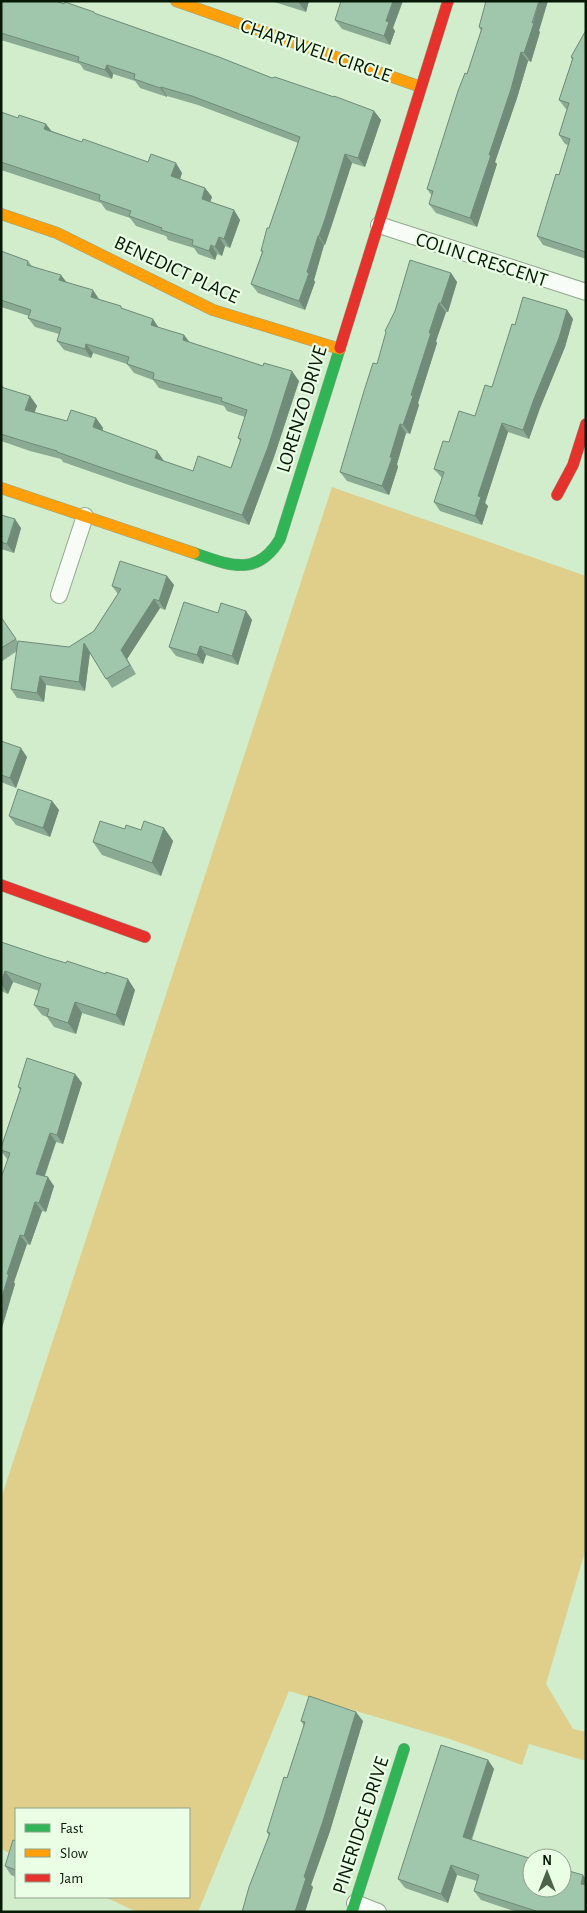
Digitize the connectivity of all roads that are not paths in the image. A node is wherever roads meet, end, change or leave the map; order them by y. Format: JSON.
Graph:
{"nodes":[{"id":1,"x":176,"y":1,"type":"edge"},
{"id":2,"x":448,"y":1,"type":"edge"},
{"id":3,"x":212,"y":7,"type":"edge"},
{"id":4,"x":421,"y":87,"type":"junction"},
{"id":5,"x":1,"y":214,"type":"edge"},
{"id":6,"x":379,"y":225,"type":"junction"},
{"id":7,"x":586,"y":292,"type":"edge"},
{"id":8,"x":340,"y":349,"type":"junction"},
{"id":9,"x":586,"y":424,"type":"edge"},
{"id":10,"x":1,"y":488,"type":"edge"},
{"id":11,"x":557,"y":495,"type":"dead end"},
{"id":12,"x":86,"y":516,"type":"junction"},
{"id":13,"x":59,"y":595,"type":"dead end"},
{"id":14,"x":1,"y":885,"type":"edge"},
{"id":15,"x":145,"y":937,"type":"dead end"},
{"id":16,"x":404,"y":1749,"type":"dead end"},
{"id":17,"x":353,"y":1908,"type":"edge"},
{"id":18,"x":378,"y":1912,"type":"edge"}],
"edges":[{"from":1,"to":3,"type":"street","name":"CHARTWELL CIRCLE"},
{"from":2,"to":4,"type":"street","name":"LORENZO DRIVE"},
{"from":3,"to":4,"type":"street","name":"CHARTWELL CIRCLE"},
{"from":4,"to":6,"type":"street","name":"LORENZO DRIVE"},
{"from":5,"to":8,"type":"street","name":"BENEDICT PLACE"},
{"from":6,"to":7,"type":"street","name":"COLIN CRESCENT"},
{"from":6,"to":8,"type":"street","name":"LORENZO DRIVE"},
{"from":8,"to":12,"type":"street","name":"LORENZO DRIVE"},
{"from":9,"to":11,"type":"street"},
{"from":10,"to":12,"type":"street","name":"LORENZO DRIVE"},
{"from":12,"to":13,"type":"street"},
{"from":14,"to":15,"type":"street"},
{"from":16,"to":17,"type":"street","name":"PINERIDGE DRIVE"},
{"from":17,"to":18,"type":"street"}]}
